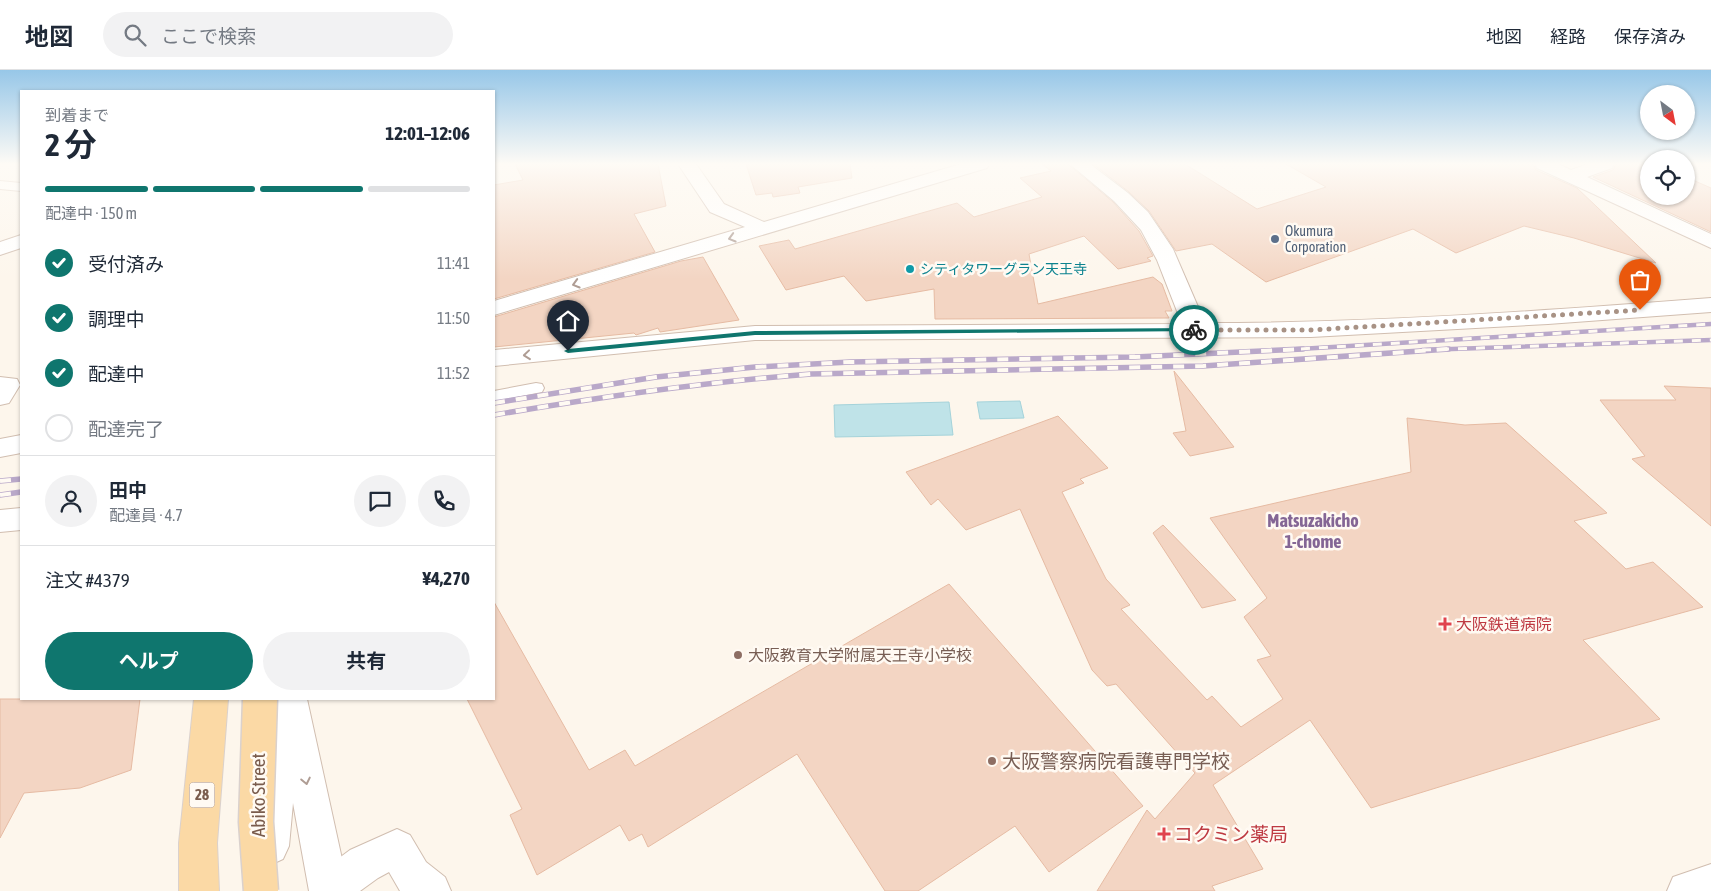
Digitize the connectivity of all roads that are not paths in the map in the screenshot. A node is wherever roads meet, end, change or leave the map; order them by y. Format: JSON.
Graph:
{"nodes":[{"id":1,"x":713,"y":202,"type":"edge"},
{"id":2,"x":853,"y":202,"type":"edge"},
{"id":3,"x":1127,"y":202,"type":"edge"},
{"id":4,"x":1627,"y":202,"type":"edge"},
{"id":5,"x":761,"y":230,"type":"junction"},
{"id":6,"x":20,"y":241,"type":"edge"},
{"id":7,"x":1711,"y":242,"type":"edge"},
{"id":8,"x":0,"y":249,"type":"edge"},
{"id":9,"x":1711,"y":305,"type":"edge"},
{"id":10,"x":495,"y":308,"type":"edge"},
{"id":11,"x":1197,"y":330,"type":"junction"},
{"id":12,"x":495,"y":358,"type":"edge"},
{"id":13,"x":0,"y":384,"type":"edge"},
{"id":14,"x":536,"y":388,"type":"dead end"},
{"id":15,"x":495,"y":396,"type":"edge"},
{"id":16,"x":0,"y":397,"type":"edge"},
{"id":17,"x":20,"y":444,"type":"edge"},
{"id":18,"x":0,"y":448,"type":"edge"},
{"id":19,"x":20,"y":519,"type":"edge"},
{"id":20,"x":0,"y":521,"type":"edge"},
{"id":21,"x":201,"y":700,"type":"edge"},
{"id":22,"x":211,"y":700,"type":"edge"},
{"id":23,"x":260,"y":700,"type":"edge"},
{"id":24,"x":285,"y":700,"type":"edge"},
{"id":25,"x":290,"y":700,"type":"edge"},
{"id":26,"x":1711,"y":883,"type":"edge"},
{"id":27,"x":197,"y":891,"type":"edge"},
{"id":28,"x":261,"y":891,"type":"edge"},
{"id":29,"x":265,"y":891,"type":"edge"},
{"id":30,"x":329,"y":891,"type":"edge"},
{"id":31,"x":431,"y":891,"type":"edge"},
{"id":32,"x":1687,"y":891,"type":"edge"}],
"edges":[{"from":1,"to":5,"type":"street"},
{"from":2,"to":5,"type":"street"},
{"from":3,"to":11,"type":"street"},
{"from":4,"to":7,"type":"street"},
{"from":5,"to":10,"type":"street","one_way":true},
{"from":6,"to":8,"type":"street"},
{"from":9,"to":11,"type":"street"},
{"from":11,"to":12,"type":"street","one_way":true},
{"from":13,"to":16,"type":"street"},
{"from":14,"to":15,"type":"lane"},
{"from":17,"to":18,"type":"street"},
{"from":19,"to":20,"type":"street"},
{"from":21,"to":27,"type":"street"},
{"from":22,"to":27,"type":"main road","number":"28"},
{"from":23,"to":28,"type":"main road","name":"Abiko Street","bridge":true},
{"from":24,"to":29,"type":"street"},
{"from":25,"to":30,"type":"street","one_way":true},
{"from":26,"to":32,"type":"street"},
{"from":30,"to":31,"type":"street"}]}
